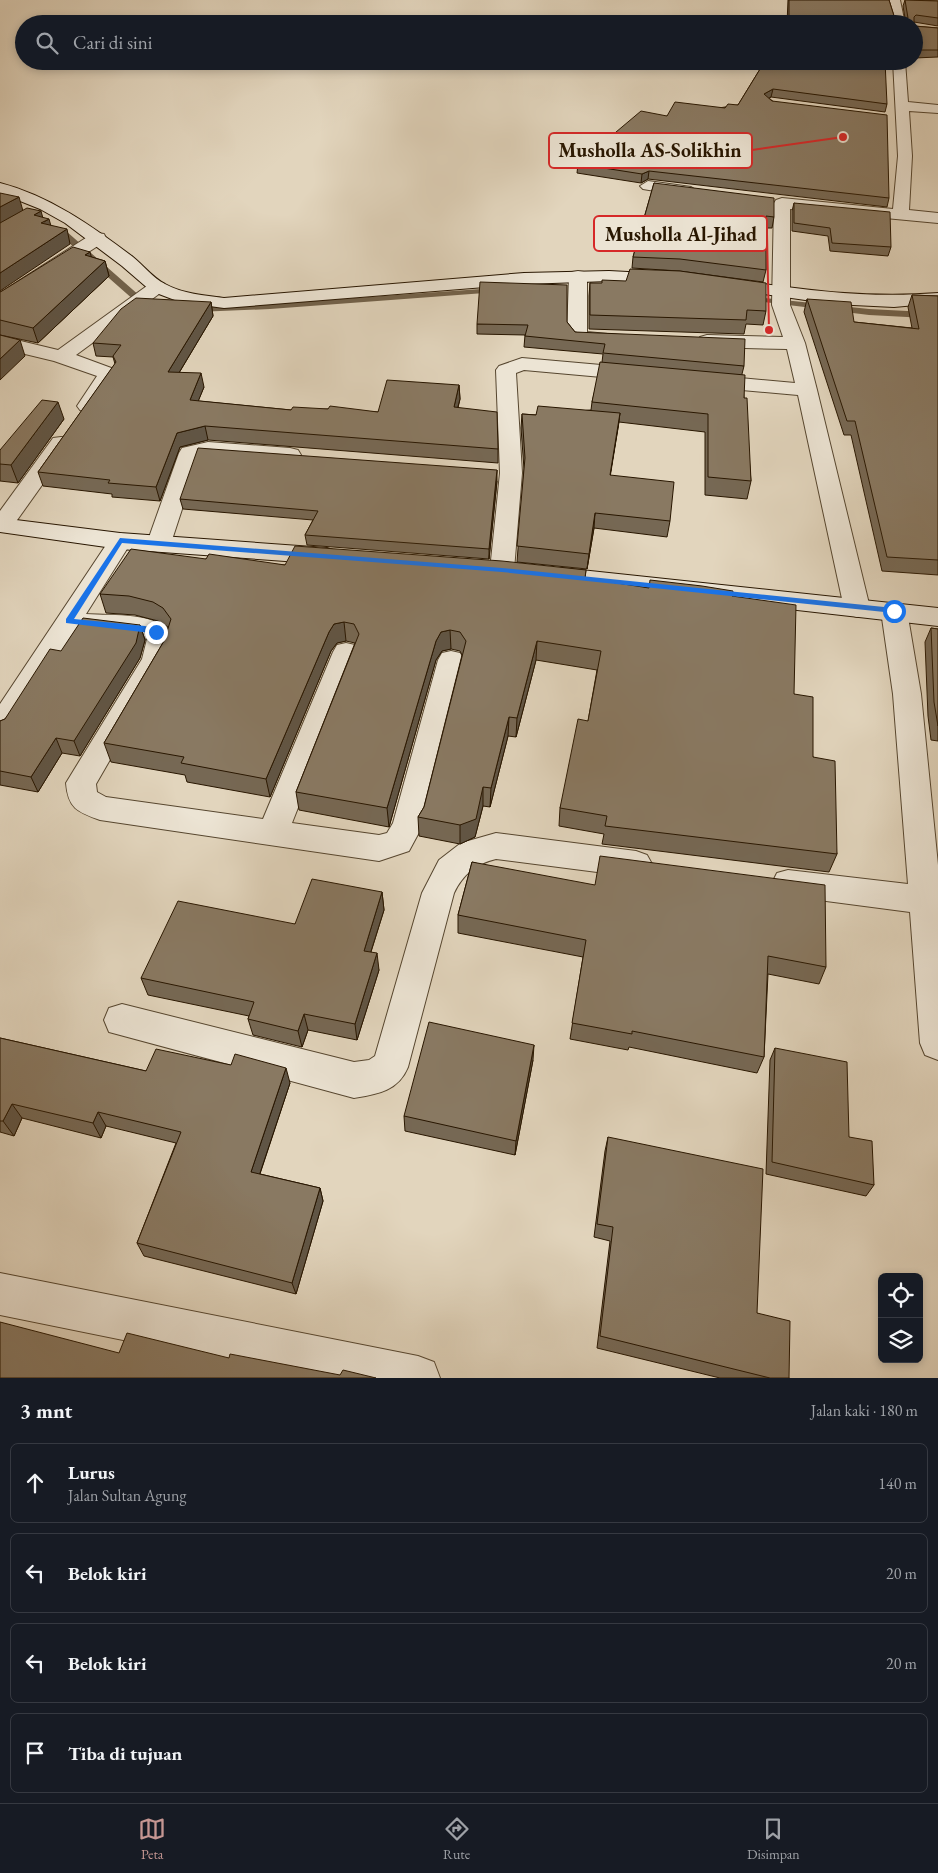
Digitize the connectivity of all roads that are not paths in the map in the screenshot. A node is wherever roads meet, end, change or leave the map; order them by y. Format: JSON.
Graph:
{"nodes":[{"id":1,"x":894,"y":0,"type":"edge"},
{"id":2,"x":897,"y":15,"type":"edge"},
{"id":3,"x":900,"y":70,"type":"edge"},
{"id":4,"x":938,"y":109,"type":"edge"},
{"id":5,"x":904,"y":113,"type":"junction"},
{"id":6,"x":885,"y":117,"type":"edge"},
{"id":7,"x":648,"y":186,"type":"dead end"},
{"id":8,"x":0,"y":188,"type":"edge"},
{"id":9,"x":706,"y":194,"type":"edge"},
{"id":10,"x":763,"y":201,"type":"edge"},
{"id":11,"x":782,"y":203,"type":"junction"},
{"id":12,"x":901,"y":214,"type":"junction"},
{"id":13,"x":938,"y":218,"type":"edge"},
{"id":14,"x":98,"y":238,"type":"junction"},
{"id":15,"x":578,"y":276,"type":"junction"},
{"id":16,"x":684,"y":280,"type":"edge"},
{"id":17,"x":713,"y":283,"type":"edge"},
{"id":18,"x":156,"y":287,"type":"junction"},
{"id":19,"x":780,"y":298,"type":"junction"},
{"id":20,"x":938,"y":298,"type":"edge"},
{"id":21,"x":0,"y":301,"type":"edge"},
{"id":22,"x":633,"y":339,"type":"edge"},
{"id":23,"x":690,"y":340,"type":"edge"},
{"id":24,"x":0,"y":342,"type":"edge"},
{"id":25,"x":795,"y":343,"type":"junction"},
{"id":26,"x":60,"y":357,"type":"junction"},
{"id":27,"x":650,"y":376,"type":"edge"},
{"id":28,"x":689,"y":379,"type":"edge"},
{"id":29,"x":808,"y":390,"type":"junction"},
{"id":30,"x":316,"y":457,"type":"edge"},
{"id":31,"x":1,"y":525,"type":"edge"},
{"id":32,"x":120,"y":540,"type":"junction"},
{"id":33,"x":159,"y":543,"type":"junction"},
{"id":34,"x":353,"y":558,"type":"edge"},
{"id":35,"x":857,"y":608,"type":"junction"},
{"id":36,"x":894,"y":611,"type":"junction"},
{"id":37,"x":938,"y":617,"type":"edge"},
{"id":38,"x":69,"y":621,"type":"junction"},
{"id":39,"x":346,"y":652,"type":"dead end"},
{"id":40,"x":451,"y":660,"type":"dead end"},
{"id":41,"x":0,"y":727,"type":"edge"},
{"id":42,"x":273,"y":833,"type":"junction"},
{"id":43,"x":661,"y":867,"type":"edge"},
{"id":44,"x":759,"y":879,"type":"edge"},
{"id":45,"x":924,"y":900,"type":"junction"},
{"id":46,"x":122,"y":1020,"type":"dead end"},
{"id":47,"x":937,"y":1032,"type":"edge"},
{"id":48,"x":0,"y":1294,"type":"edge"},
{"id":49,"x":418,"y":1378,"type":"edge"}],
"edges":[{"from":1,"to":2,"type":"street"},
{"from":3,"to":5,"type":"street"},
{"from":4,"to":5,"type":"street"},
{"from":5,"to":6,"type":"street"},
{"from":5,"to":12,"type":"street"},
{"from":7,"to":9,"type":"street"},
{"from":8,"to":14,"type":"street"},
{"from":10,"to":11,"type":"street"},
{"from":11,"to":12,"type":"street"},
{"from":11,"to":19,"type":"street"},
{"from":12,"to":13,"type":"street"},
{"from":14,"to":18,"type":"street"},
{"from":14,"to":21,"type":"street"},
{"from":15,"to":16,"type":"street"},
{"from":15,"to":18,"type":"street"},
{"from":15,"to":22,"type":"street"},
{"from":17,"to":19,"type":"street"},
{"from":18,"to":26,"type":"street"},
{"from":19,"to":20,"type":"street"},
{"from":19,"to":25,"type":"street"},
{"from":23,"to":25,"type":"street"},
{"from":24,"to":26,"type":"street"},
{"from":25,"to":29,"type":"street"},
{"from":26,"to":31,"type":"street"},
{"from":27,"to":35,"type":"street"},
{"from":28,"to":29,"type":"street"},
{"from":29,"to":35,"type":"street"},
{"from":30,"to":33,"type":"street"},
{"from":31,"to":32,"type":"street"},
{"from":32,"to":33,"type":"street"},
{"from":32,"to":38,"type":"street"},
{"from":33,"to":34,"type":"street"},
{"from":35,"to":36,"type":"street"},
{"from":36,"to":37,"type":"street"},
{"from":36,"to":45,"type":"street"},
{"from":38,"to":41,"type":"street"},
{"from":38,"to":42,"type":"street"},
{"from":39,"to":42,"type":"street"},
{"from":40,"to":42,"type":"street"},
{"from":43,"to":46,"type":"street"},
{"from":44,"to":45,"type":"street"},
{"from":45,"to":47,"type":"street"},
{"from":48,"to":49,"type":"street"}]}
